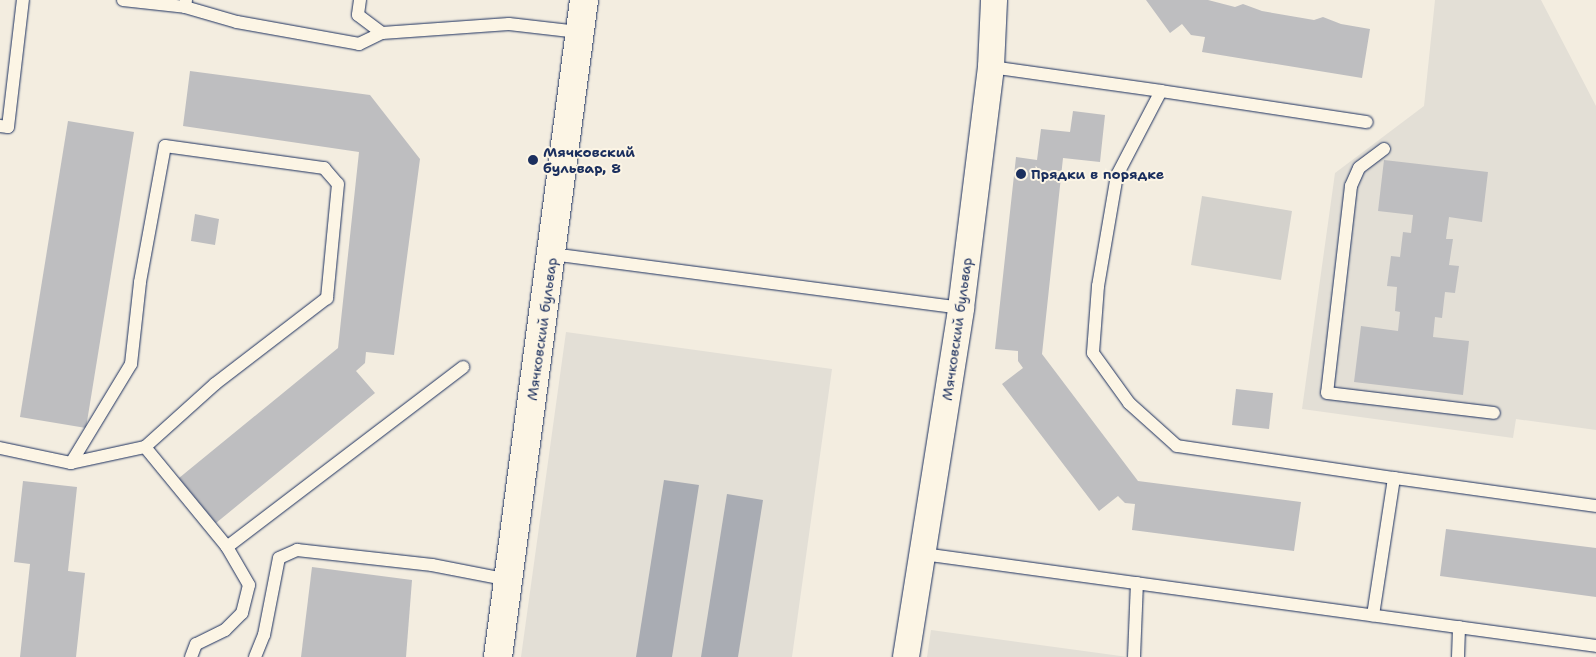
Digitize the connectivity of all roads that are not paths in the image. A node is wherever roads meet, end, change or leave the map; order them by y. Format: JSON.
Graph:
{"nodes":[{"id":1,"x":23,"y":0,"type":"edge"},
{"id":2,"x":123,"y":0,"type":"edge"},
{"id":3,"x":360,"y":0,"type":"edge"},
{"id":4,"x":584,"y":0,"type":"edge"},
{"id":5,"x":994,"y":0,"type":"edge"},
{"id":6,"x":186,"y":4,"type":"edge"},
{"id":7,"x":382,"y":32,"type":"junction"},
{"id":8,"x":579,"y":32,"type":"junction"},
{"id":9,"x":992,"y":67,"type":"junction"},
{"id":10,"x":1161,"y":91,"type":"junction"},
{"id":11,"x":1367,"y":122,"type":"dead end"},
{"id":12,"x":0,"y":126,"type":"edge"},
{"id":13,"x":1384,"y":149,"type":"dead end"},
{"id":14,"x":552,"y":254,"type":"junction"},
{"id":15,"x":961,"y":308,"type":"junction"},
{"id":16,"x":463,"y":367,"type":"dead end"},
{"id":17,"x":1494,"y":413,"type":"dead end"},
{"id":18,"x":144,"y":447,"type":"junction"},
{"id":19,"x":0,"y":448,"type":"edge"},
{"id":20,"x":71,"y":462,"type":"junction"},
{"id":21,"x":1394,"y":478,"type":"junction"},
{"id":22,"x":1596,"y":506,"type":"edge"},
{"id":23,"x":226,"y":547,"type":"junction"},
{"id":24,"x":923,"y":554,"type":"junction"},
{"id":25,"x":509,"y":580,"type":"junction"},
{"id":26,"x":1137,"y":583,"type":"junction"},
{"id":27,"x":1373,"y":615,"type":"junction"},
{"id":28,"x":1459,"y":626,"type":"junction"},
{"id":29,"x":1596,"y":646,"type":"edge"},
{"id":30,"x":191,"y":657,"type":"edge"},
{"id":31,"x":255,"y":657,"type":"edge"},
{"id":32,"x":498,"y":657,"type":"edge"},
{"id":33,"x":906,"y":657,"type":"edge"},
{"id":34,"x":1134,"y":657,"type":"edge"},
{"id":35,"x":1458,"y":657,"type":"edge"}],
"edges":[{"from":1,"to":12,"type":"lane"},
{"from":2,"to":6,"type":"lane"},
{"from":3,"to":7,"type":"lane"},
{"from":4,"to":8,"type":"street","name":"Мячковский бульвар"},
{"from":5,"to":9,"type":"street","name":"Мячковский бульвар"},
{"from":6,"to":7,"type":"lane"},
{"from":7,"to":8,"type":"lane"},
{"from":8,"to":14,"type":"street","name":"Мячковский бульвар"},
{"from":9,"to":10,"type":"lane"},
{"from":9,"to":15,"type":"street","name":"Мячковский бульвар"},
{"from":10,"to":11,"type":"lane"},
{"from":10,"to":21,"type":"lane"},
{"from":13,"to":17,"type":"lane"},
{"from":14,"to":15,"type":"lane"},
{"from":14,"to":25,"type":"street","name":"Мячковский бульвар"},
{"from":15,"to":24,"type":"street","name":"Мячковский бульвар"},
{"from":16,"to":23,"type":"lane"},
{"from":18,"to":20,"type":"lane"},
{"from":18,"to":20,"type":"lane"},
{"from":18,"to":23,"type":"lane"},
{"from":19,"to":20,"type":"lane"},
{"from":21,"to":22,"type":"lane"},
{"from":21,"to":27,"type":"lane"},
{"from":23,"to":30,"type":"lane"},
{"from":24,"to":26,"type":"lane"},
{"from":24,"to":33,"type":"street","name":"Мячковский бульвар"},
{"from":25,"to":31,"type":"lane"},
{"from":25,"to":32,"type":"street","name":"Мячковский бульвар"},
{"from":26,"to":27,"type":"lane"},
{"from":26,"to":34,"type":"lane"},
{"from":27,"to":28,"type":"lane"},
{"from":28,"to":29,"type":"lane"},
{"from":28,"to":35,"type":"lane"}]}
